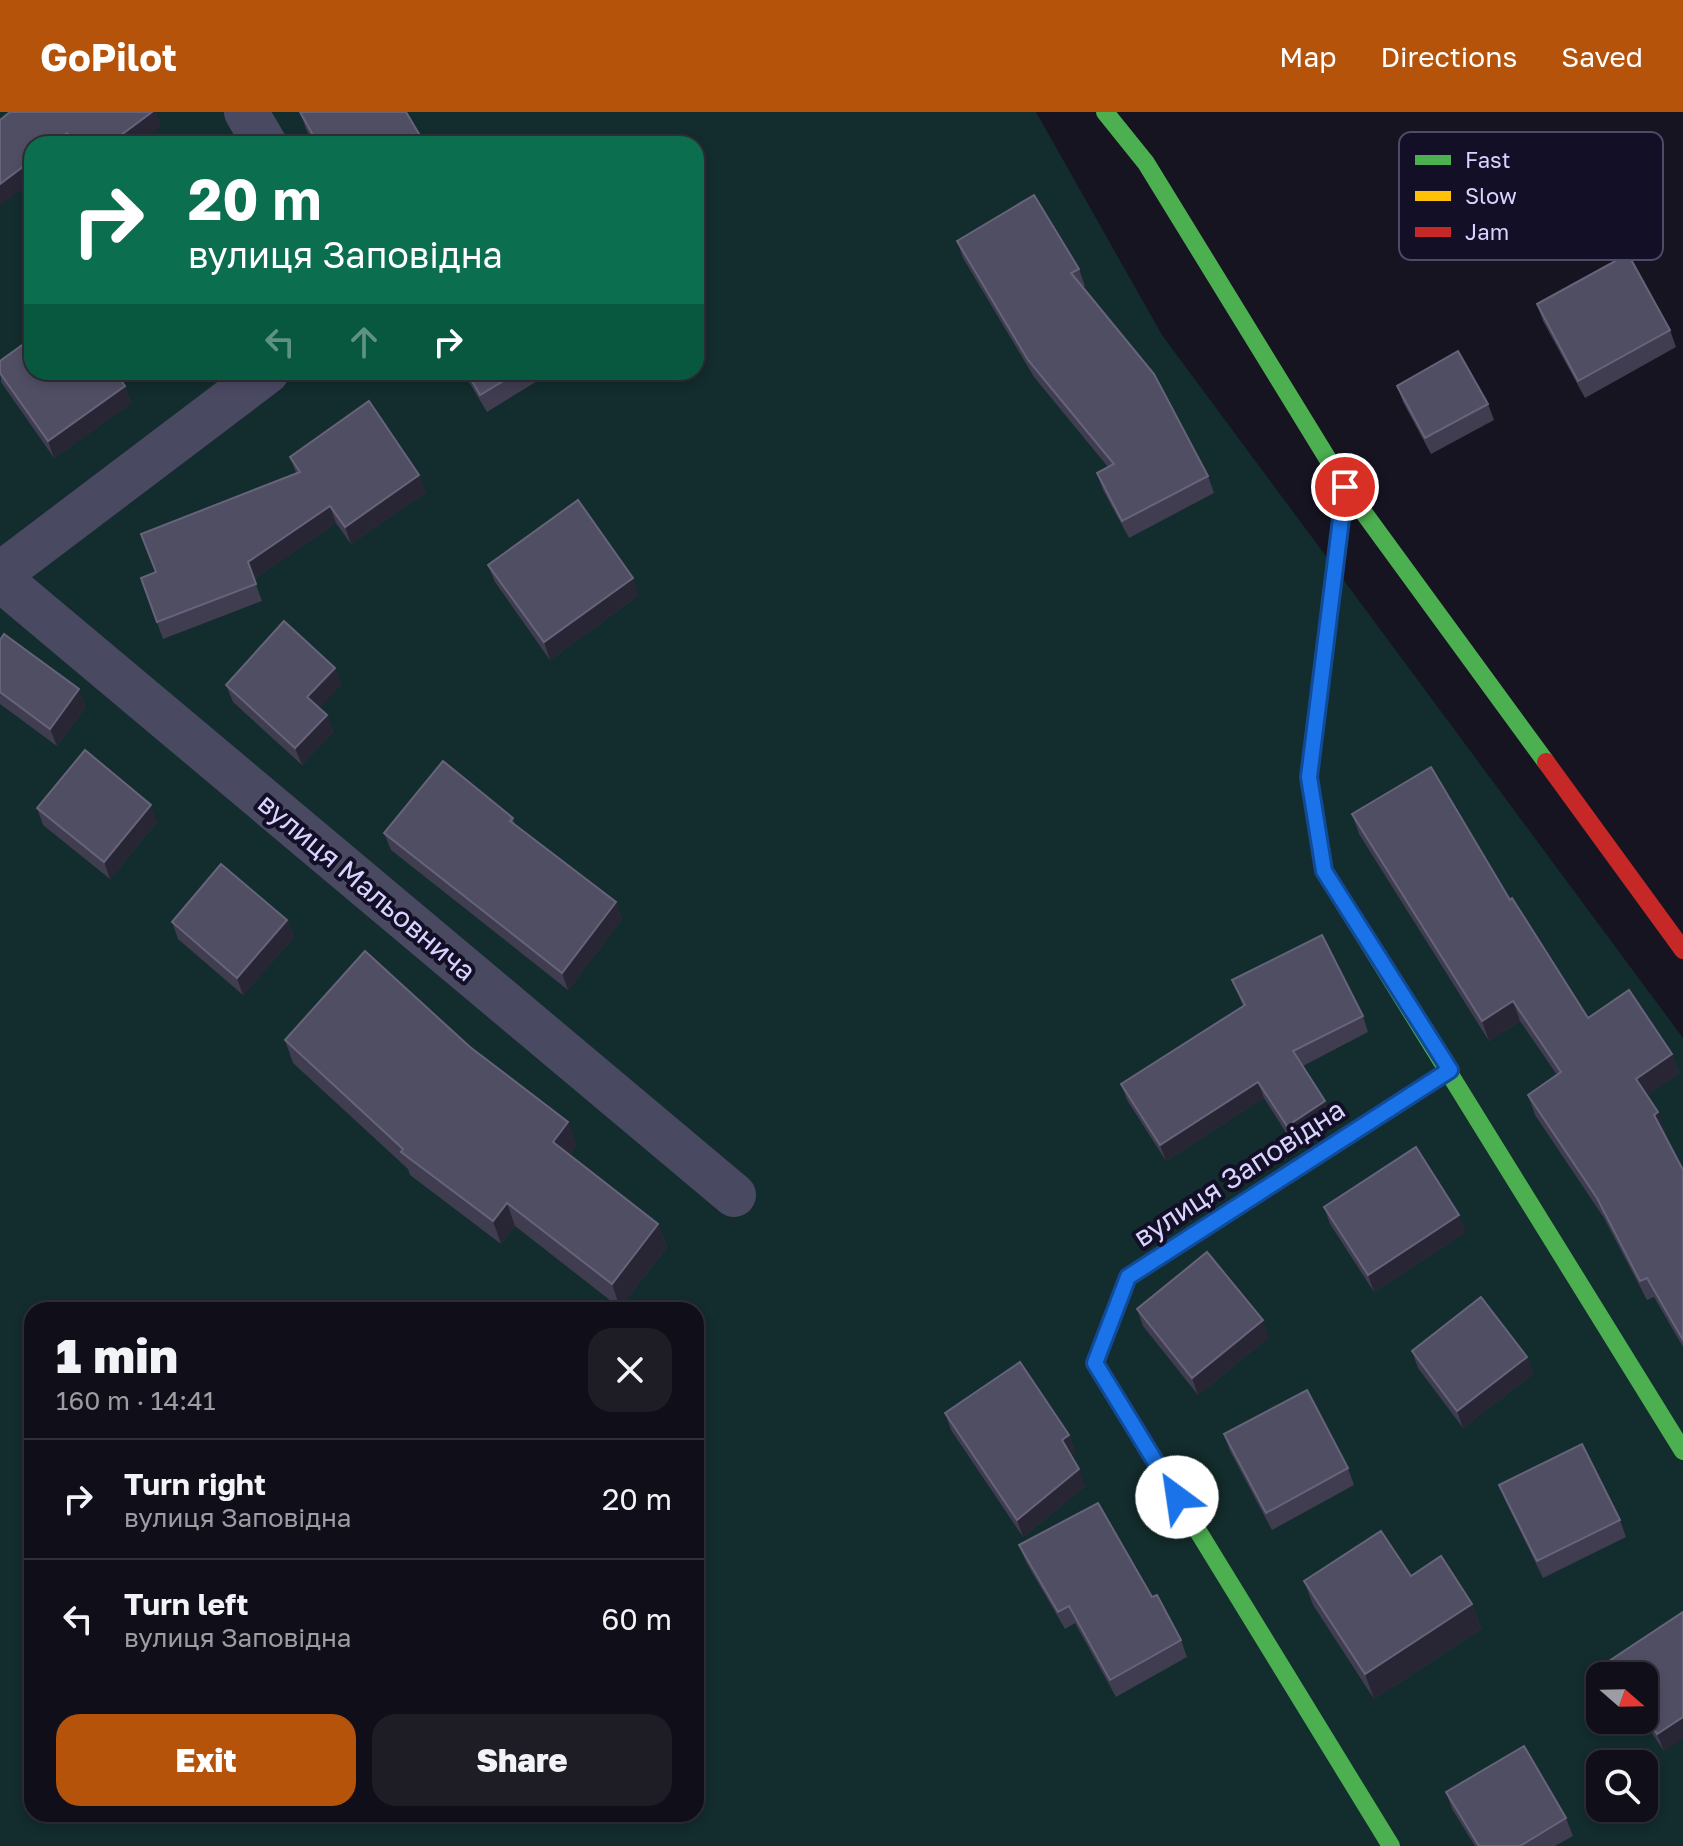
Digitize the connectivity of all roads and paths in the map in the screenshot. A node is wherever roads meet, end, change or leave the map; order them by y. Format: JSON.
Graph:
{"nodes":[{"id":1,"x":246,"y":112,"type":"edge"},
{"id":2,"x":1105,"y":112,"type":"edge"},
{"id":3,"x":260,"y":136,"type":"edge"},
{"id":4,"x":257,"y":380,"type":"edge"},
{"id":5,"x":1345,"y":487,"type":"junction"},
{"id":6,"x":0,"y":577,"type":"edge"},
{"id":7,"x":1683,"y":950,"type":"edge"},
{"id":8,"x":1450,"y":1070,"type":"junction"},
{"id":9,"x":734,"y":1195,"type":"dead end"},
{"id":10,"x":1683,"y":1451,"type":"edge"},
{"id":11,"x":1391,"y":1846,"type":"edge"}],
"edges":[{"from":1,"to":3,"type":"street"},
{"from":2,"to":5,"type":"street"},
{"from":4,"to":6,"type":"street"},
{"from":5,"to":7,"type":"street"},
{"from":5,"to":8,"type":"street"},
{"from":6,"to":9,"type":"street","name":"вулиця Мальовнича"},
{"from":8,"to":10,"type":"street"},
{"from":8,"to":11,"type":"street","name":"вулиця Заповідна"}]}
